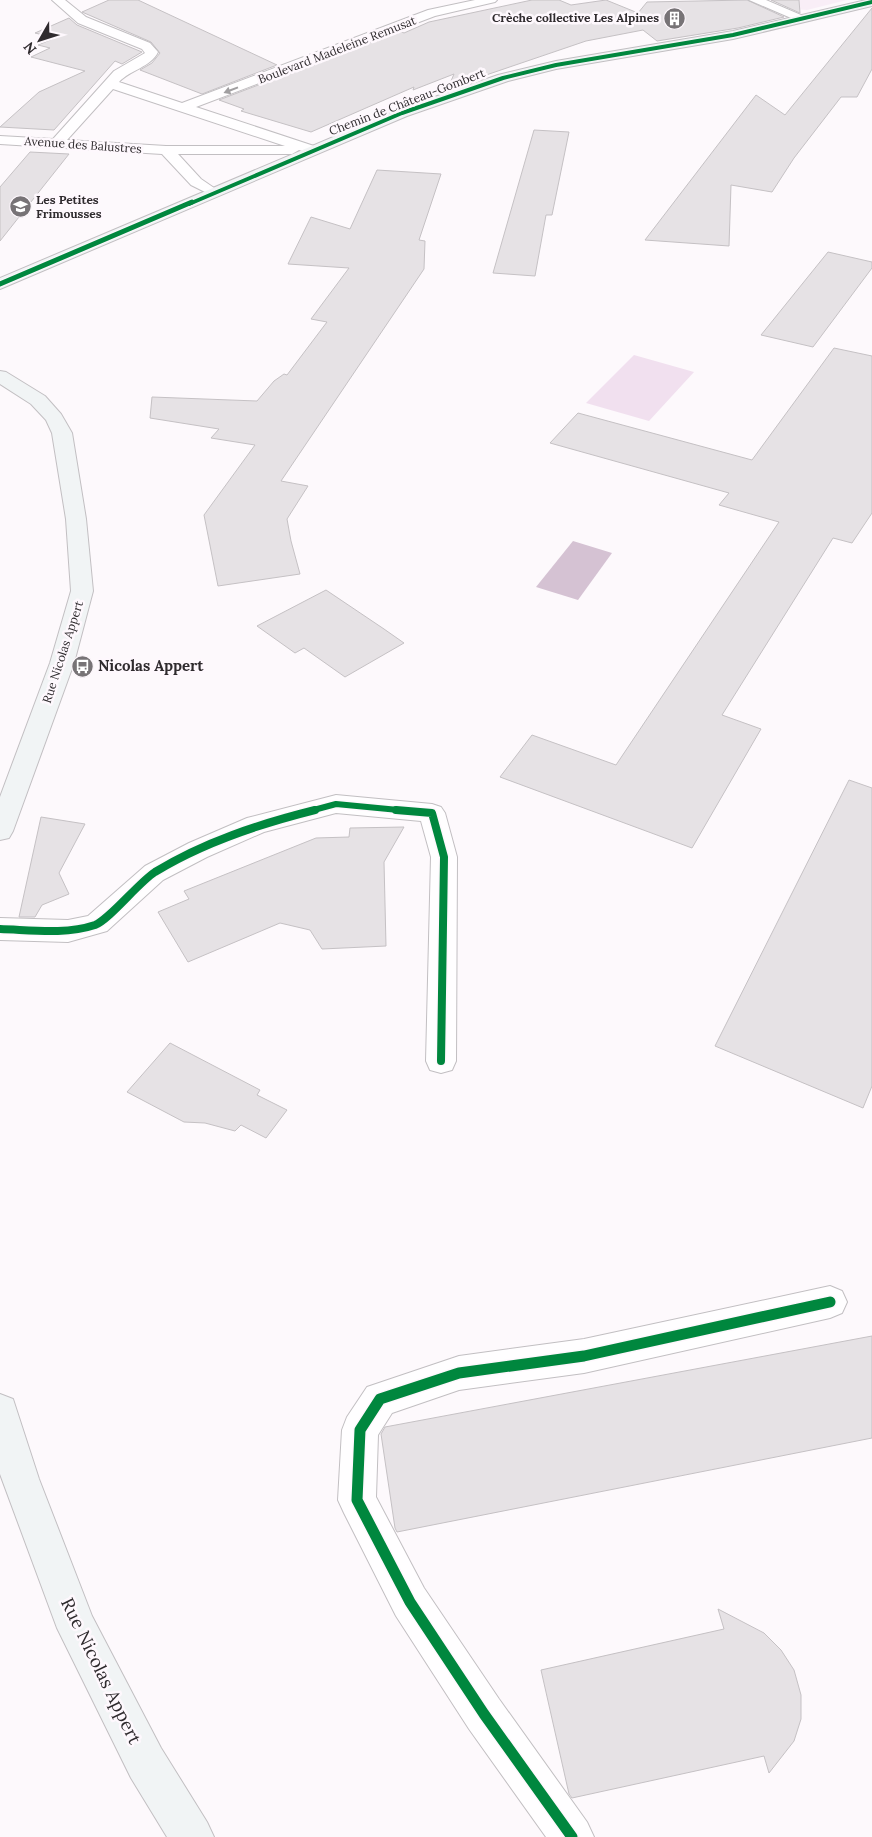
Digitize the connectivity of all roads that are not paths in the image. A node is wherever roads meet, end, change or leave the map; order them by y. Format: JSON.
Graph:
{"nodes":[{"id":1,"x":58,"y":0,"type":"edge"},
{"id":2,"x":491,"y":0,"type":"edge"},
{"id":3,"x":755,"y":0,"type":"edge"},
{"id":4,"x":872,"y":2,"type":"edge"},
{"id":5,"x":802,"y":18,"type":"junction"},
{"id":6,"x":111,"y":84,"type":"junction"},
{"id":7,"x":184,"y":107,"type":"junction"},
{"id":8,"x":239,"y":127,"type":"junction"},
{"id":9,"x":0,"y":140,"type":"edge"},
{"id":10,"x":57,"y":143,"type":"junction"},
{"id":11,"x":166,"y":150,"type":"junction"},
{"id":12,"x":312,"y":150,"type":"junction"},
{"id":13,"x":253,"y":154,"type":"junction"},
{"id":14,"x":272,"y":167,"type":"junction"},
{"id":15,"x":213,"y":192,"type":"junction"},
{"id":16,"x":0,"y":284,"type":"edge"},
{"id":17,"x":0,"y":376,"type":"edge"},
{"id":18,"x":0,"y":831,"type":"edge"},
{"id":19,"x":0,"y":929,"type":"edge"},
{"id":20,"x":441,"y":1061,"type":"dead end"},
{"id":21,"x":830,"y":1302,"type":"dead end"},
{"id":22,"x":0,"y":1412,"type":"edge"},
{"id":23,"x":192,"y":1837,"type":"edge"},
{"id":24,"x":572,"y":1837,"type":"edge"}],
"edges":[{"from":1,"to":6,"type":"street"},
{"from":2,"to":7,"type":"street","name":"Boulevard Madeleine Remusat","one_way":true},
{"from":3,"to":5,"type":"street"},
{"from":4,"to":5,"type":"street","name":"Chemin de Château-Gombert"},
{"from":5,"to":12,"type":"street","name":"Chemin de Château-Gombert"},
{"from":6,"to":7,"type":"street"},
{"from":6,"to":10,"type":"street"},
{"from":7,"to":8,"type":"street"},
{"from":8,"to":12,"type":"street"},
{"from":8,"to":13,"type":"street"},
{"from":9,"to":10,"type":"street","name":"Avenue des Balustres"},
{"from":10,"to":11,"type":"street","name":"Avenue des Balustres"},
{"from":11,"to":13,"type":"street","name":"Avenue des Balustres"},
{"from":11,"to":15,"type":"street"},
{"from":12,"to":13,"type":"street","name":"Avenue des Balustres"},
{"from":12,"to":14,"type":"street","name":"Chemin de Château-Gombert"},
{"from":13,"to":14,"type":"street","name":"Avenue des Balustres"},
{"from":14,"to":15,"type":"street","name":"Chemin de Château-Gombert"},
{"from":15,"to":16,"type":"street","name":"Chemin de Château-Gombert"},
{"from":17,"to":18,"type":"street","name":"Rue Nicolas Appert"},
{"from":19,"to":20,"type":"street"},
{"from":21,"to":24,"type":"street"},
{"from":22,"to":23,"type":"street","name":"Rue Nicolas Appert"}]}
